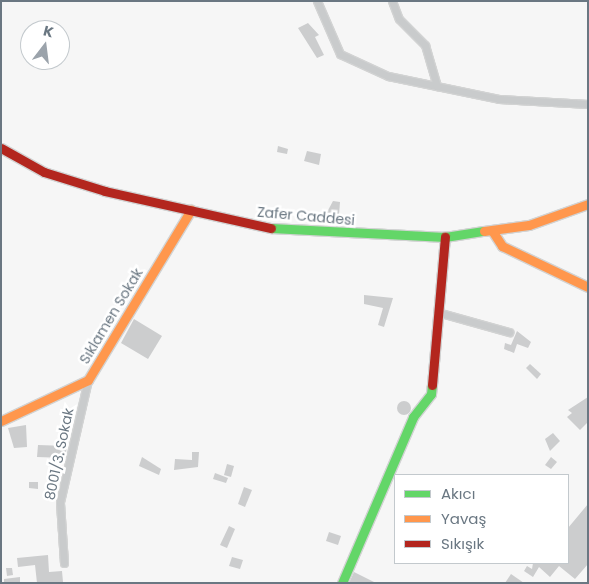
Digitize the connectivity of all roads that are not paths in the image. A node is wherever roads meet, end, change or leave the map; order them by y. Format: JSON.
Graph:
{"nodes":[{"id":1,"x":317,"y":1,"type":"edge"},
{"id":2,"x":392,"y":1,"type":"edge"},
{"id":3,"x":437,"y":86,"type":"junction"},
{"id":4,"x":588,"y":104,"type":"edge"},
{"id":5,"x":1,"y":148,"type":"edge"},
{"id":6,"x":588,"y":204,"type":"edge"},
{"id":7,"x":191,"y":210,"type":"junction"},
{"id":8,"x":493,"y":232,"type":"junction"},
{"id":9,"x":444,"y":237,"type":"junction"},
{"id":10,"x":588,"y":287,"type":"edge"},
{"id":11,"x":440,"y":313,"type":"junction"},
{"id":12,"x":509,"y":332,"type":"dead end"},
{"id":13,"x":88,"y":380,"type":"junction"},
{"id":14,"x":1,"y":421,"type":"edge"},
{"id":15,"x":64,"y":563,"type":"dead end"},
{"id":16,"x":342,"y":583,"type":"edge"}],
"edges":[{"from":1,"to":3,"type":"street"},
{"from":2,"to":3,"type":"street"},
{"from":3,"to":4,"type":"street"},
{"from":5,"to":7,"type":"street","name":"Zafer Caddesi"},
{"from":6,"to":8,"type":"street","name":"Zafer Caddesi"},
{"from":7,"to":9,"type":"street","name":"Zafer Caddesi"},
{"from":7,"to":13,"type":"street","name":"Sıklamen Sokak"},
{"from":8,"to":9,"type":"street","name":"Zafer Caddesi"},
{"from":8,"to":10,"type":"street"},
{"from":9,"to":11,"type":"street"},
{"from":11,"to":12,"type":"street"},
{"from":11,"to":16,"type":"street"},
{"from":13,"to":14,"type":"street","name":"Sıklamen Sokak"},
{"from":13,"to":15,"type":"street","name":"8001/3. Sokak"}]}
